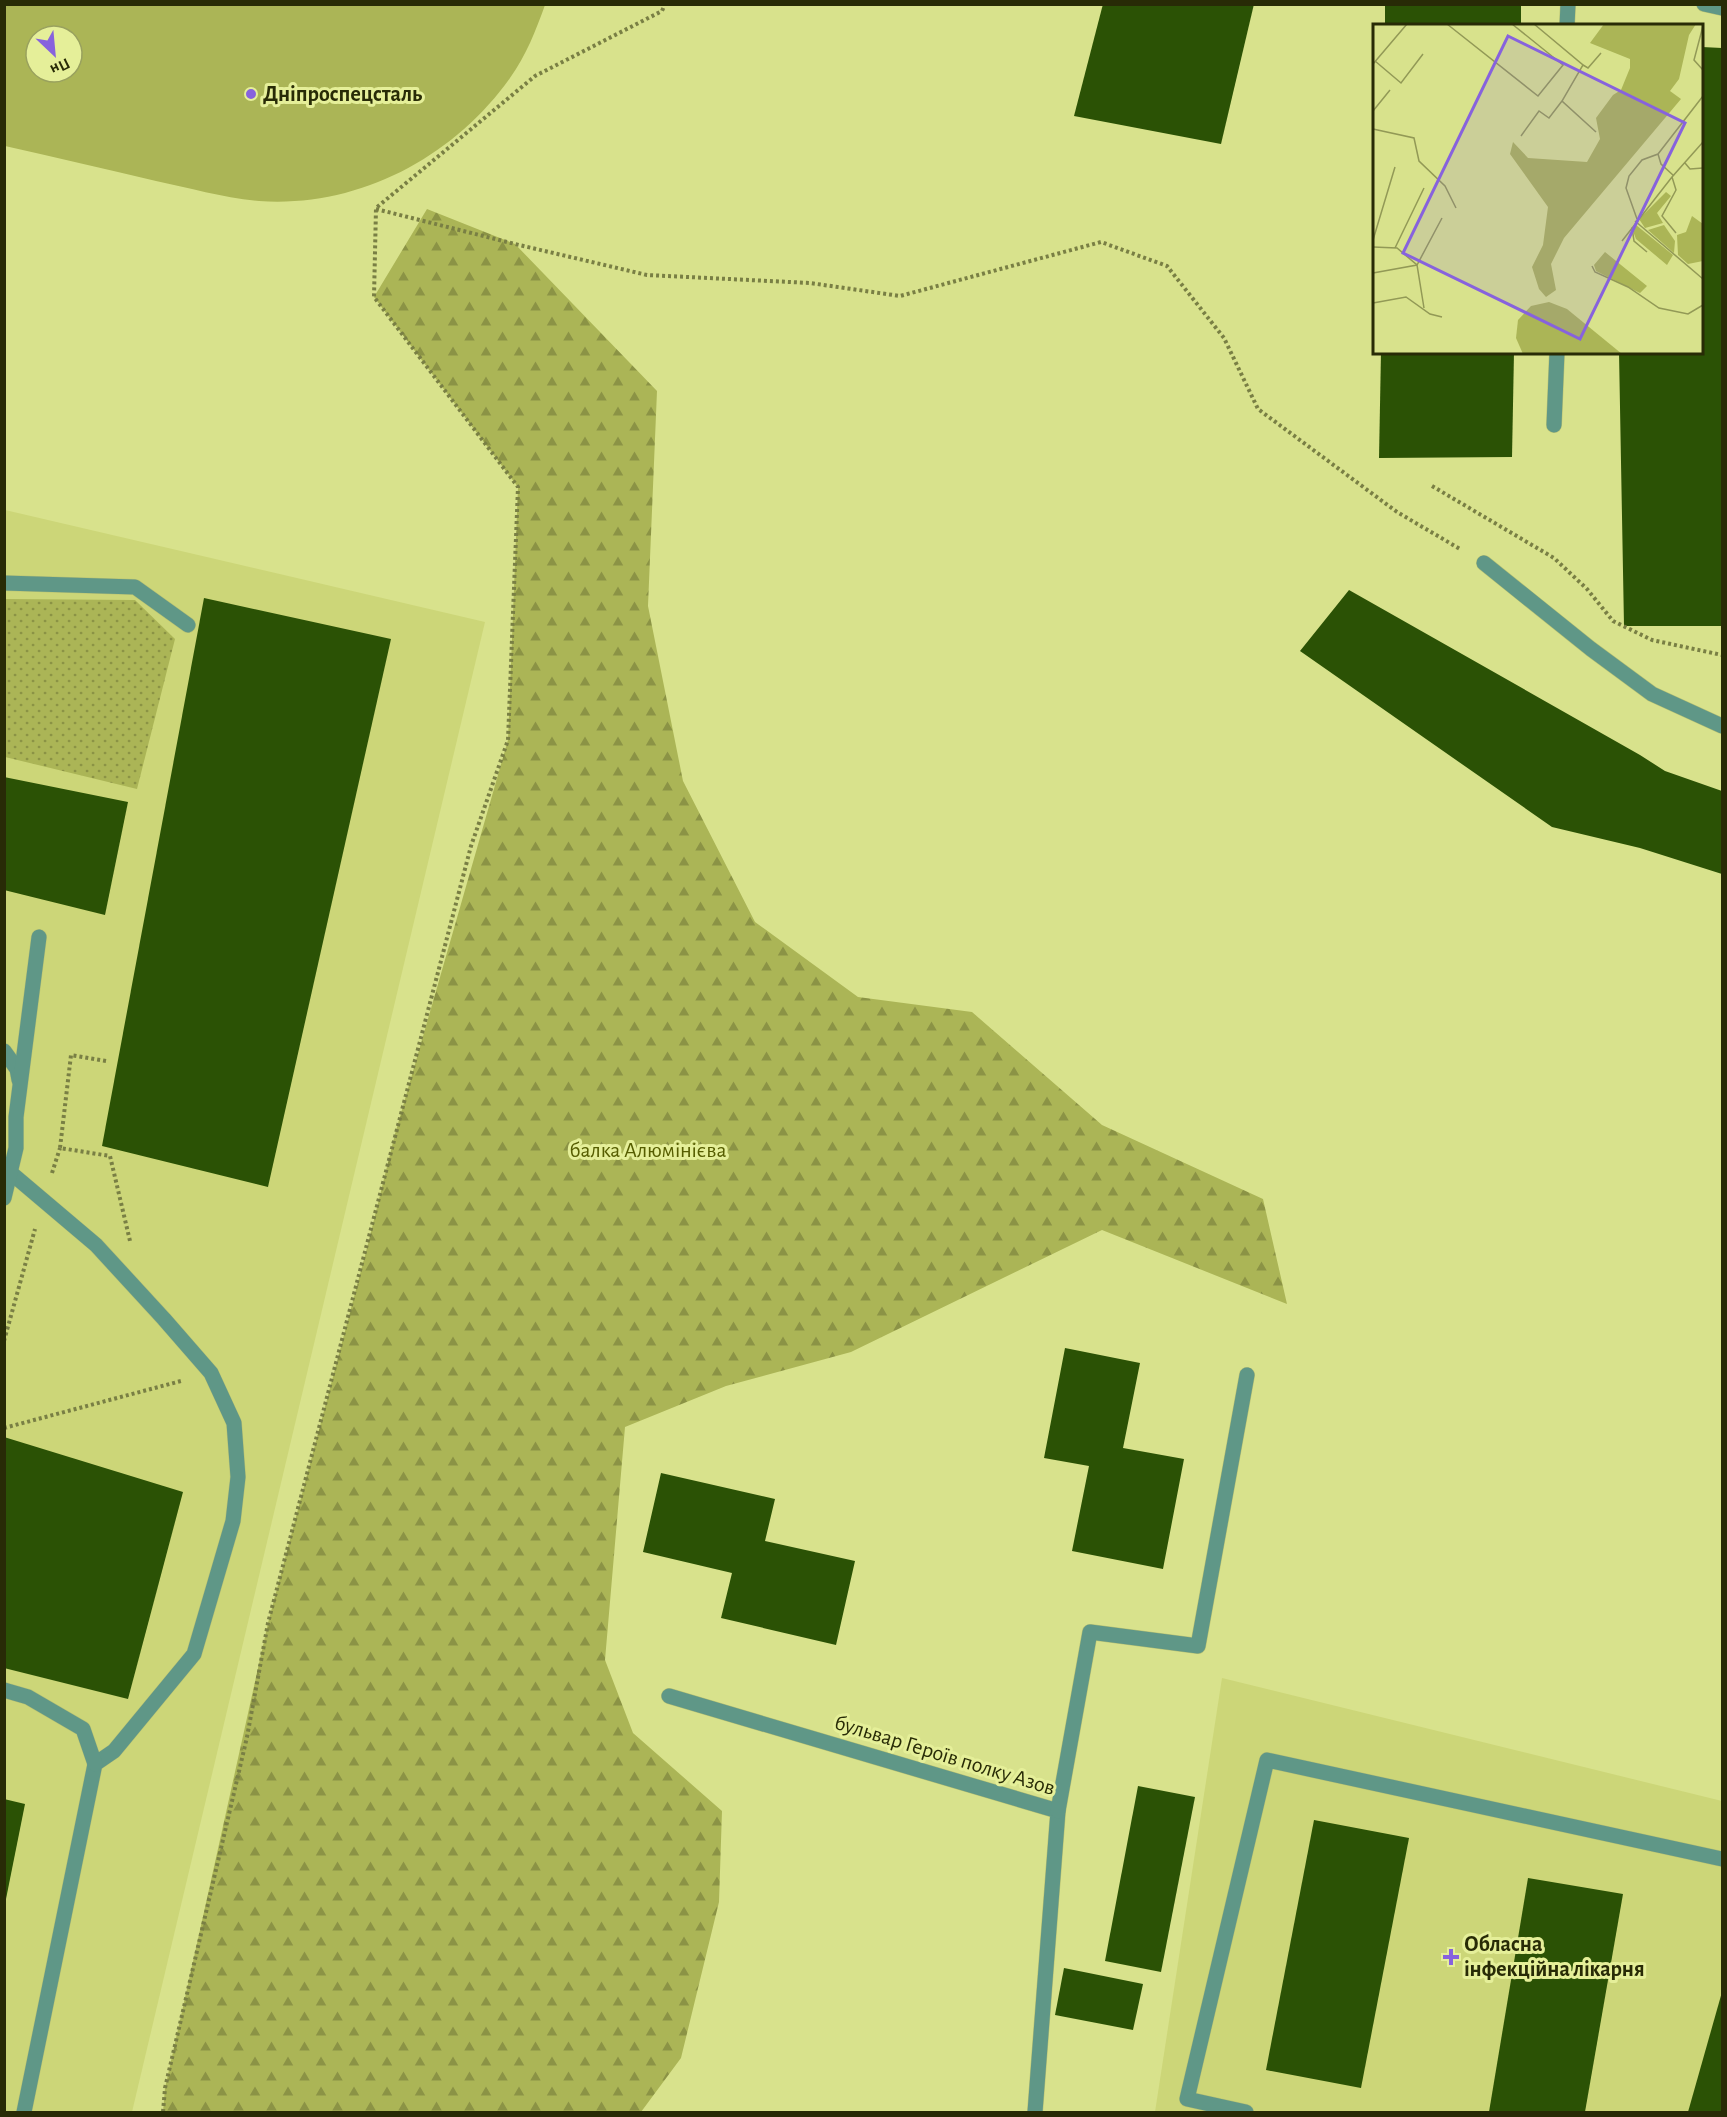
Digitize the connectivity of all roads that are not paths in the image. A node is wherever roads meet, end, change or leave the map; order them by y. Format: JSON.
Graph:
{"nodes":[{"id":1,"x":1568,"y":4,"type":"edge"},
{"id":2,"x":1704,"y":4,"type":"edge"},
{"id":3,"x":1722,"y":8,"type":"edge"},
{"id":4,"x":1567,"y":24,"type":"edge"},
{"id":5,"x":1557,"y":354,"type":"edge"},
{"id":6,"x":1554,"y":425,"type":"dead end"},
{"id":7,"x":1484,"y":563,"type":"road end"},
{"id":8,"x":4,"y":583,"type":"edge"},
{"id":9,"x":188,"y":625,"type":"dead end"},
{"id":10,"x":1722,"y":726,"type":"edge"},
{"id":11,"x":39,"y":937,"type":"dead end"},
{"id":12,"x":4,"y":1051,"type":"edge"},
{"id":13,"x":20,"y":1087,"type":"junction"},
{"id":14,"x":10,"y":1147,"type":"edge"},
{"id":15,"x":11,"y":1173,"type":"junction"},
{"id":16,"x":4,"y":1198,"type":"edge"},
{"id":17,"x":1247,"y":1375,"type":"dead end"},
{"id":18,"x":4,"y":1690,"type":"edge"},
{"id":19,"x":669,"y":1696,"type":"dead end"},
{"id":20,"x":95,"y":1764,"type":"junction"},
{"id":21,"x":1058,"y":1811,"type":"junction"},
{"id":22,"x":1722,"y":1859,"type":"edge"},
{"id":23,"x":24,"y":2112,"type":"edge"},
{"id":24,"x":1035,"y":2112,"type":"edge"},
{"id":25,"x":1246,"y":2112,"type":"edge"}],
"edges":[{"from":1,"to":4,"type":"street"},
{"from":2,"to":3,"type":"street"},
{"from":5,"to":6,"type":"street"},
{"from":7,"to":10,"type":"street"},
{"from":8,"to":9,"type":"street"},
{"from":11,"to":13,"type":"street"},
{"from":12,"to":13,"type":"street"},
{"from":13,"to":14,"type":"street"},
{"from":14,"to":15,"type":"street"},
{"from":15,"to":16,"type":"street"},
{"from":15,"to":20,"type":"street"},
{"from":17,"to":21,"type":"street"},
{"from":18,"to":20,"type":"street"},
{"from":19,"to":21,"type":"street","name":"бульвар Героїв полку Азов"},
{"from":20,"to":23,"type":"street"},
{"from":21,"to":24,"type":"street","name":"бульвар Героїв полку Азов"},
{"from":22,"to":25,"type":"street"}]}
